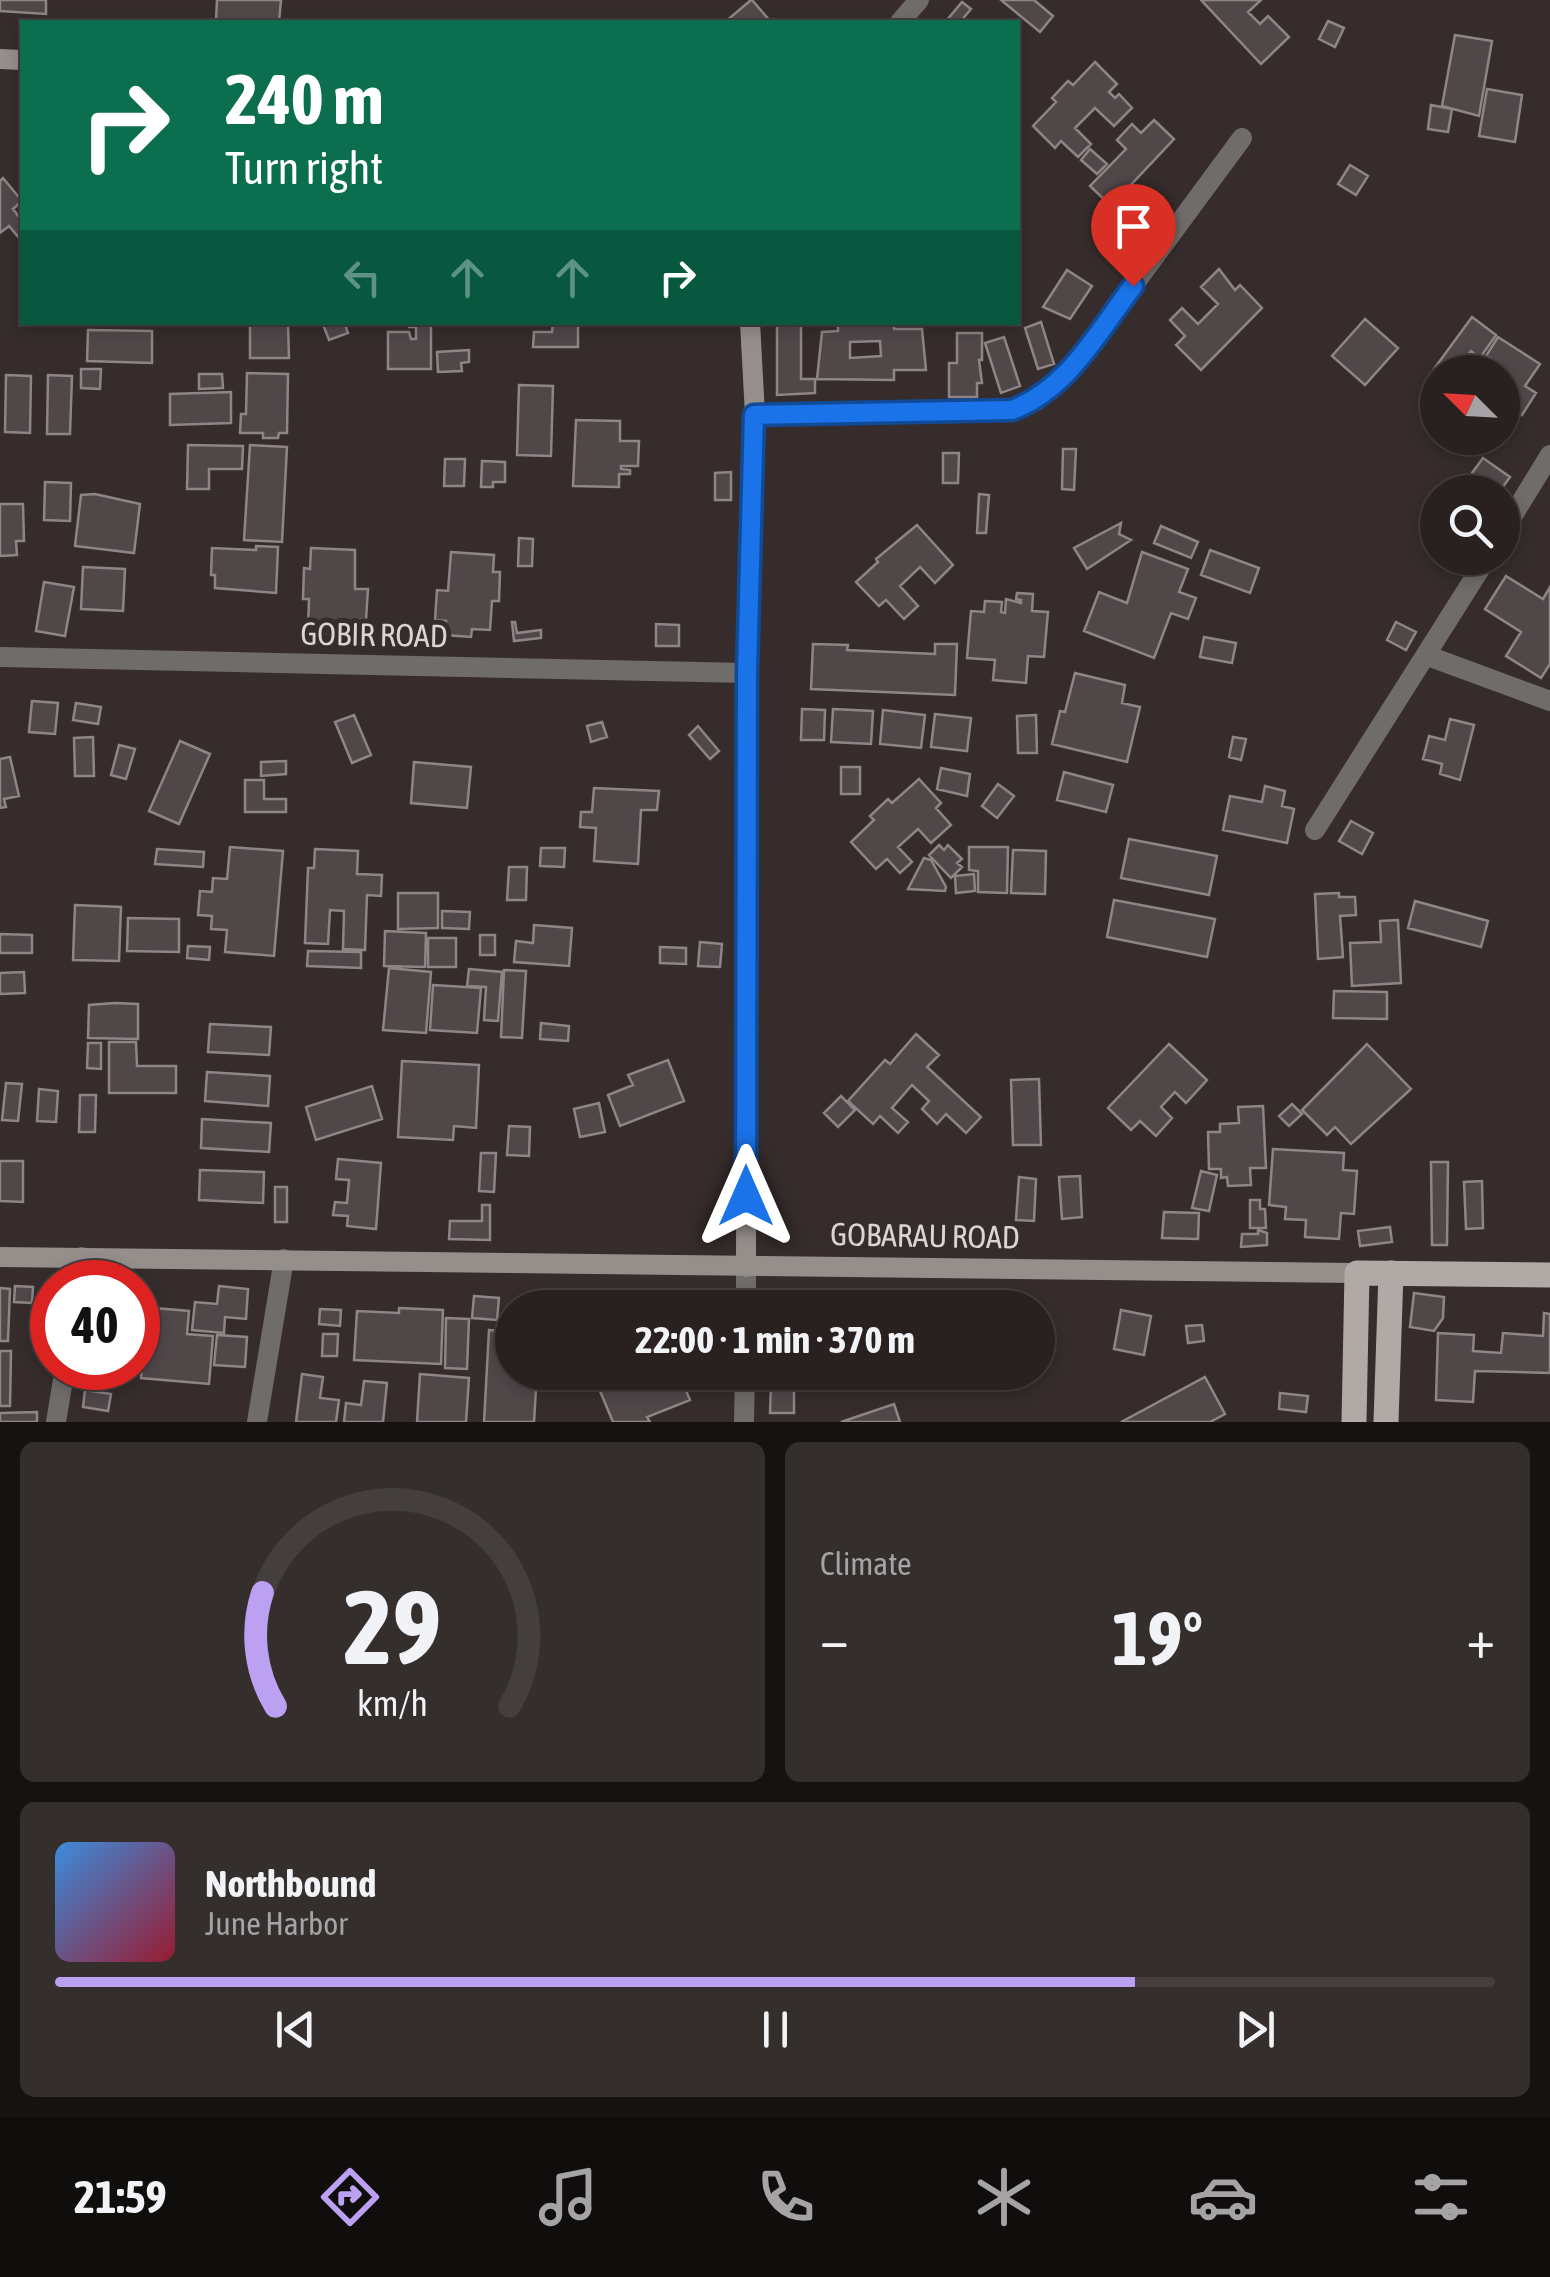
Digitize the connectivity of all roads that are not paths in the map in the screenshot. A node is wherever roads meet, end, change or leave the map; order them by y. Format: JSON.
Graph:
{"nodes":[{"id":1,"x":918,"y":0,"type":"edge"},
{"id":2,"x":902,"y":20,"type":"edge"},
{"id":3,"x":1242,"y":138,"type":"dead end"},
{"id":4,"x":750,"y":325,"type":"edge"},
{"id":5,"x":754,"y":415,"type":"junction"},
{"id":6,"x":1550,"y":454,"type":"edge"},
{"id":7,"x":1520,"y":503,"type":"edge"},
{"id":8,"x":1477,"y":575,"type":"edge"},
{"id":9,"x":1428,"y":656,"type":"junction"},
{"id":10,"x":0,"y":657,"type":"edge"},
{"id":11,"x":747,"y":672,"type":"junction"},
{"id":12,"x":1550,"y":701,"type":"edge"},
{"id":13,"x":1316,"y":830,"type":"dead end"},
{"id":14,"x":0,"y":1257,"type":"edge"},
{"id":15,"x":82,"y":1257,"type":"junction"},
{"id":16,"x":284,"y":1259,"type":"junction"},
{"id":17,"x":82,"y":1260,"type":"edge"},
{"id":18,"x":746,"y":1267,"type":"junction"},
{"id":19,"x":1357,"y":1273,"type":"junction"},
{"id":20,"x":1391,"y":1274,"type":"junction"},
{"id":21,"x":1550,"y":1276,"type":"edge"},
{"id":22,"x":746,"y":1290,"type":"edge"},
{"id":23,"x":61,"y":1390,"type":"edge"},
{"id":24,"x":744,"y":1390,"type":"edge"},
{"id":25,"x":1354,"y":1412,"type":"edge"},
{"id":26,"x":1386,"y":1412,"type":"edge"},
{"id":27,"x":56,"y":1422,"type":"edge"},
{"id":28,"x":256,"y":1422,"type":"edge"},
{"id":29,"x":744,"y":1422,"type":"edge"}],
"edges":[{"from":1,"to":2,"type":"street"},
{"from":3,"to":5,"type":"street"},
{"from":4,"to":5,"type":"street"},
{"from":5,"to":11,"type":"street"},
{"from":6,"to":7,"type":"street"},
{"from":8,"to":9,"type":"street"},
{"from":9,"to":12,"type":"street"},
{"from":9,"to":13,"type":"street"},
{"from":10,"to":11,"type":"street","name":"GOBIR ROAD"},
{"from":11,"to":18,"type":"street"},
{"from":14,"to":15,"type":"street","name":"GOBARAU ROAD"},
{"from":15,"to":16,"type":"street","name":"GOBARAU ROAD"},
{"from":15,"to":17,"type":"street"},
{"from":16,"to":18,"type":"street","name":"GOBARAU ROAD"},
{"from":16,"to":28,"type":"street"},
{"from":18,"to":19,"type":"street","name":"GOBARAU ROAD"},
{"from":18,"to":22,"type":"street"},
{"from":19,"to":20,"type":"main road","name":"GOBARAU ROAD"},
{"from":19,"to":25,"type":"main road"},
{"from":20,"to":21,"type":"main road","name":"GOBARAU ROAD"},
{"from":20,"to":26,"type":"main road"},
{"from":23,"to":27,"type":"street"},
{"from":24,"to":29,"type":"street"},
{"from":25,"to":26,"type":"main road"}]}
